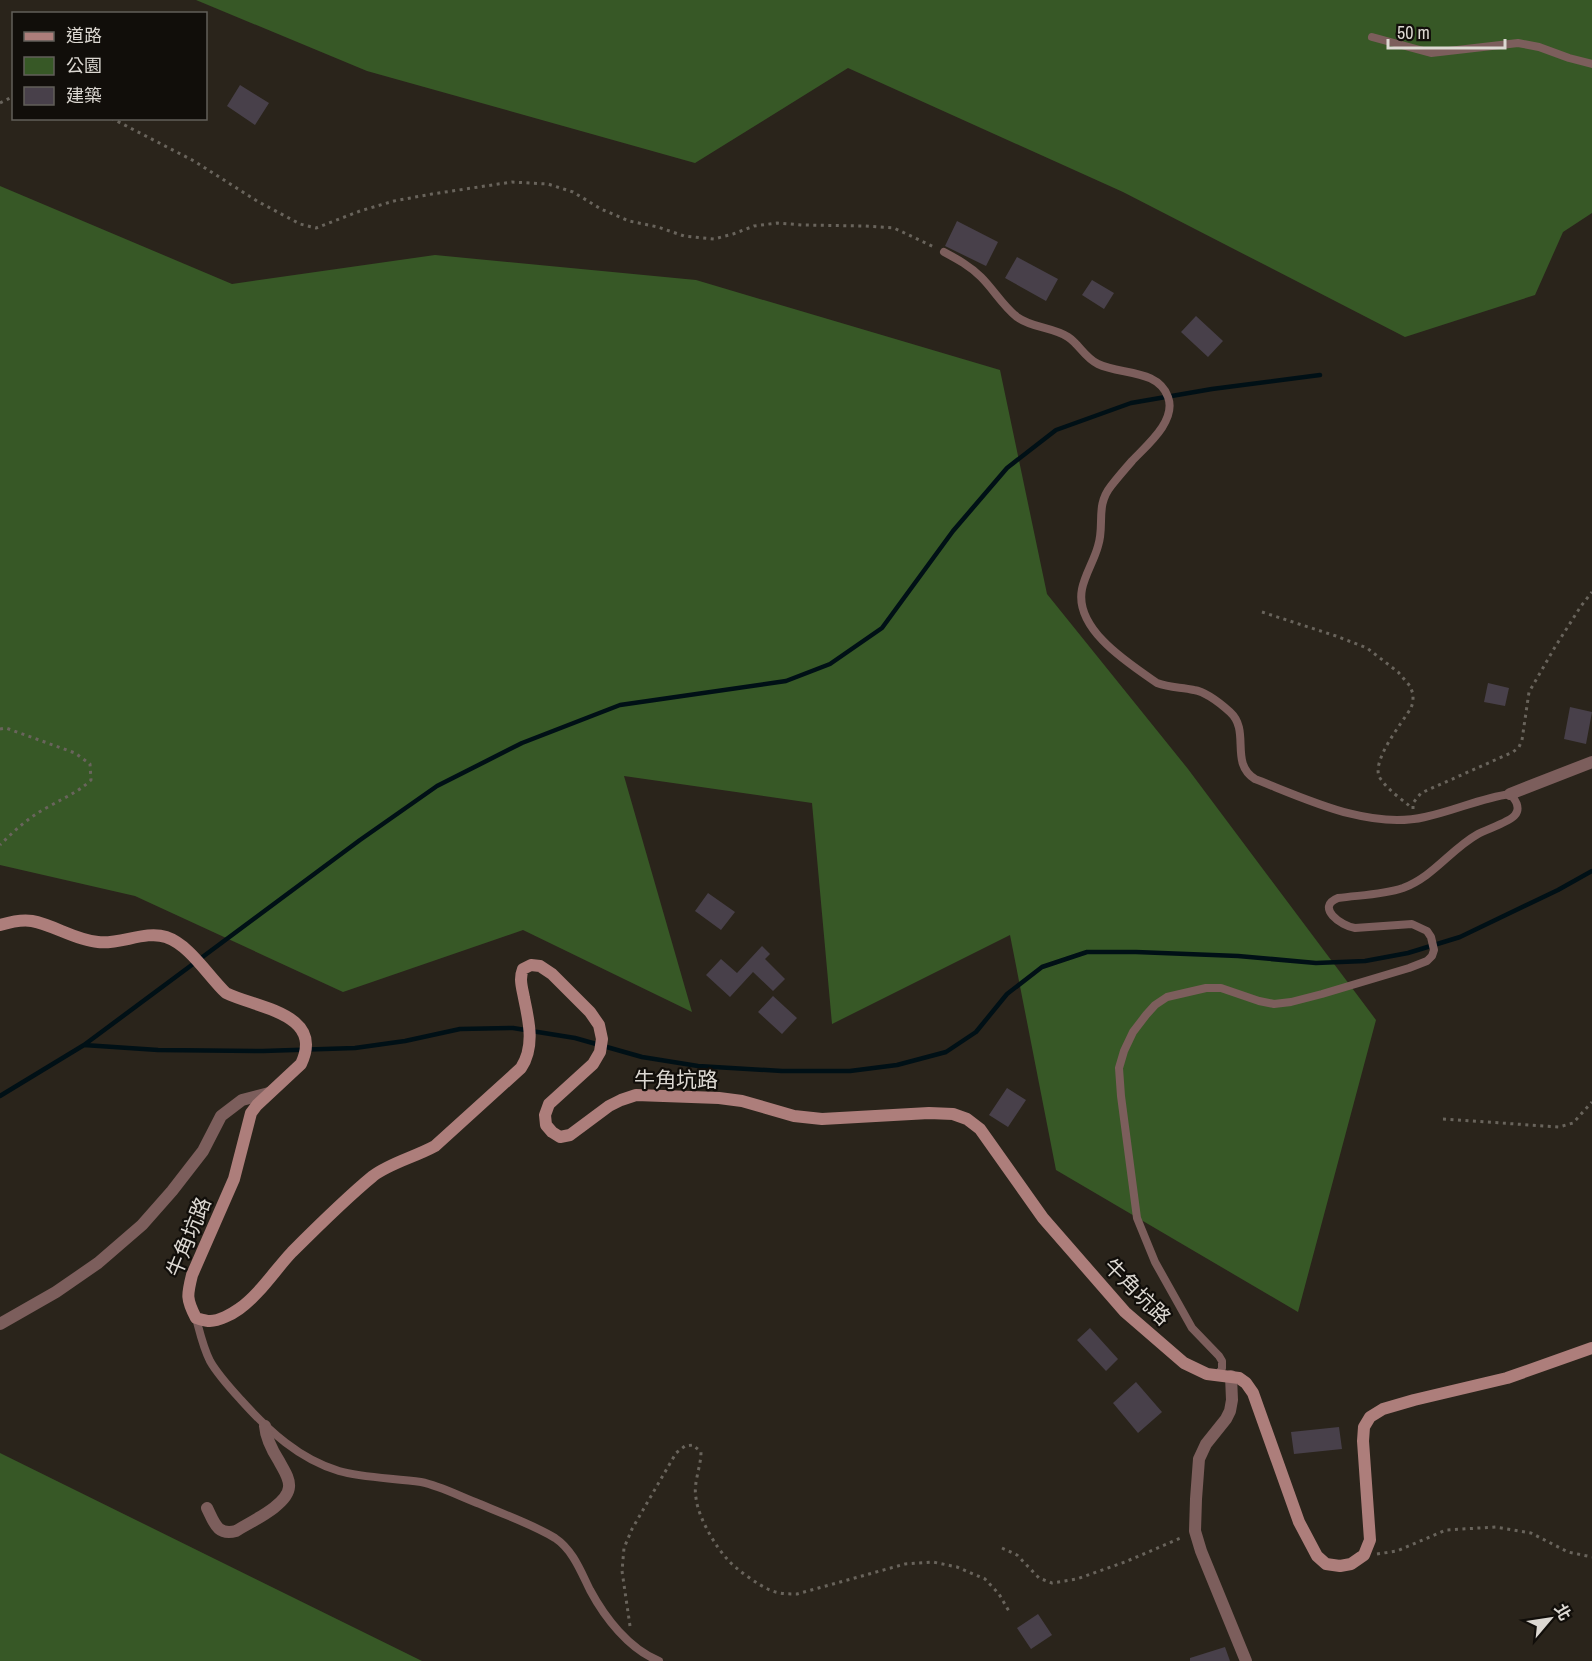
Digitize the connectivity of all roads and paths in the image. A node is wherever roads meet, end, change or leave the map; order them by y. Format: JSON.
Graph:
{"nodes":[{"id":1,"x":1372,"y":37,"type":"dead end"},
{"id":2,"x":1592,"y":64,"type":"edge"},
{"id":3,"x":115,"y":120,"type":"edge"},
{"id":4,"x":944,"y":252,"type":"joint"},
{"id":5,"x":1592,"y":592,"type":"edge"},
{"id":6,"x":1262,"y":612,"type":"dead end"},
{"id":7,"x":0,"y":729,"type":"edge"},
{"id":8,"x":1592,"y":762,"type":"edge"},
{"id":9,"x":1510,"y":794,"type":"junction"},
{"id":10,"x":1412,"y":808,"type":"junction"},
{"id":11,"x":1418,"y":819,"type":"junction"},
{"id":12,"x":0,"y":845,"type":"edge"},
{"id":13,"x":0,"y":925,"type":"edge"},
{"id":14,"x":269,"y":1093,"type":"junction"},
{"id":15,"x":1592,"y":1102,"type":"edge"},
{"id":16,"x":1443,"y":1119,"type":"dead end"},
{"id":17,"x":196,"y":1318,"type":"junction"},
{"id":18,"x":0,"y":1324,"type":"edge"},
{"id":19,"x":1592,"y":1348,"type":"edge"},
{"id":20,"x":1218,"y":1376,"type":"junction"},
{"id":21,"x":1231,"y":1376,"type":"junction"},
{"id":22,"x":265,"y":1426,"type":"junction"},
{"id":23,"x":207,"y":1508,"type":"dead end"},
{"id":24,"x":1195,"y":1531,"type":"junction"},
{"id":25,"x":1002,"y":1548,"type":"dead end"},
{"id":26,"x":1364,"y":1555,"type":"junction"},
{"id":27,"x":1592,"y":1557,"type":"edge"},
{"id":28,"x":1010,"y":1613,"type":"dead end"},
{"id":29,"x":632,"y":1645,"type":"junction"},
{"id":30,"x":659,"y":1661,"type":"edge"},
{"id":31,"x":1246,"y":1661,"type":"edge"}],
"edges":[{"from":1,"to":2,"type":"lane"},
{"from":3,"to":4,"type":"path"},
{"from":4,"to":11,"type":"lane"},
{"from":5,"to":10,"type":"path"},
{"from":6,"to":10,"type":"path"},
{"from":7,"to":12,"type":"path"},
{"from":8,"to":9,"type":"street"},
{"from":9,"to":11,"type":"lane"},
{"from":9,"to":20,"type":"lane"},
{"from":10,"to":11,"type":"path"},
{"from":13,"to":14,"type":"street","name":"牛角坑路"},
{"from":14,"to":17,"type":"street","name":"牛角坑路"},
{"from":14,"to":18,"type":"street"},
{"from":15,"to":16,"type":"path"},
{"from":17,"to":20,"type":"street","name":"牛角坑路"},
{"from":17,"to":22,"type":"lane"},
{"from":19,"to":26,"type":"street"},
{"from":20,"to":21,"type":"street","name":"牛角坑路"},
{"from":21,"to":24,"type":"street"},
{"from":21,"to":26,"type":"street"},
{"from":22,"to":23,"type":"street"},
{"from":22,"to":29,"type":"lane"},
{"from":24,"to":25,"type":"path"},
{"from":24,"to":31,"type":"street"},
{"from":26,"to":27,"type":"path"},
{"from":28,"to":29,"type":"path"},
{"from":29,"to":30,"type":"lane"}]}
